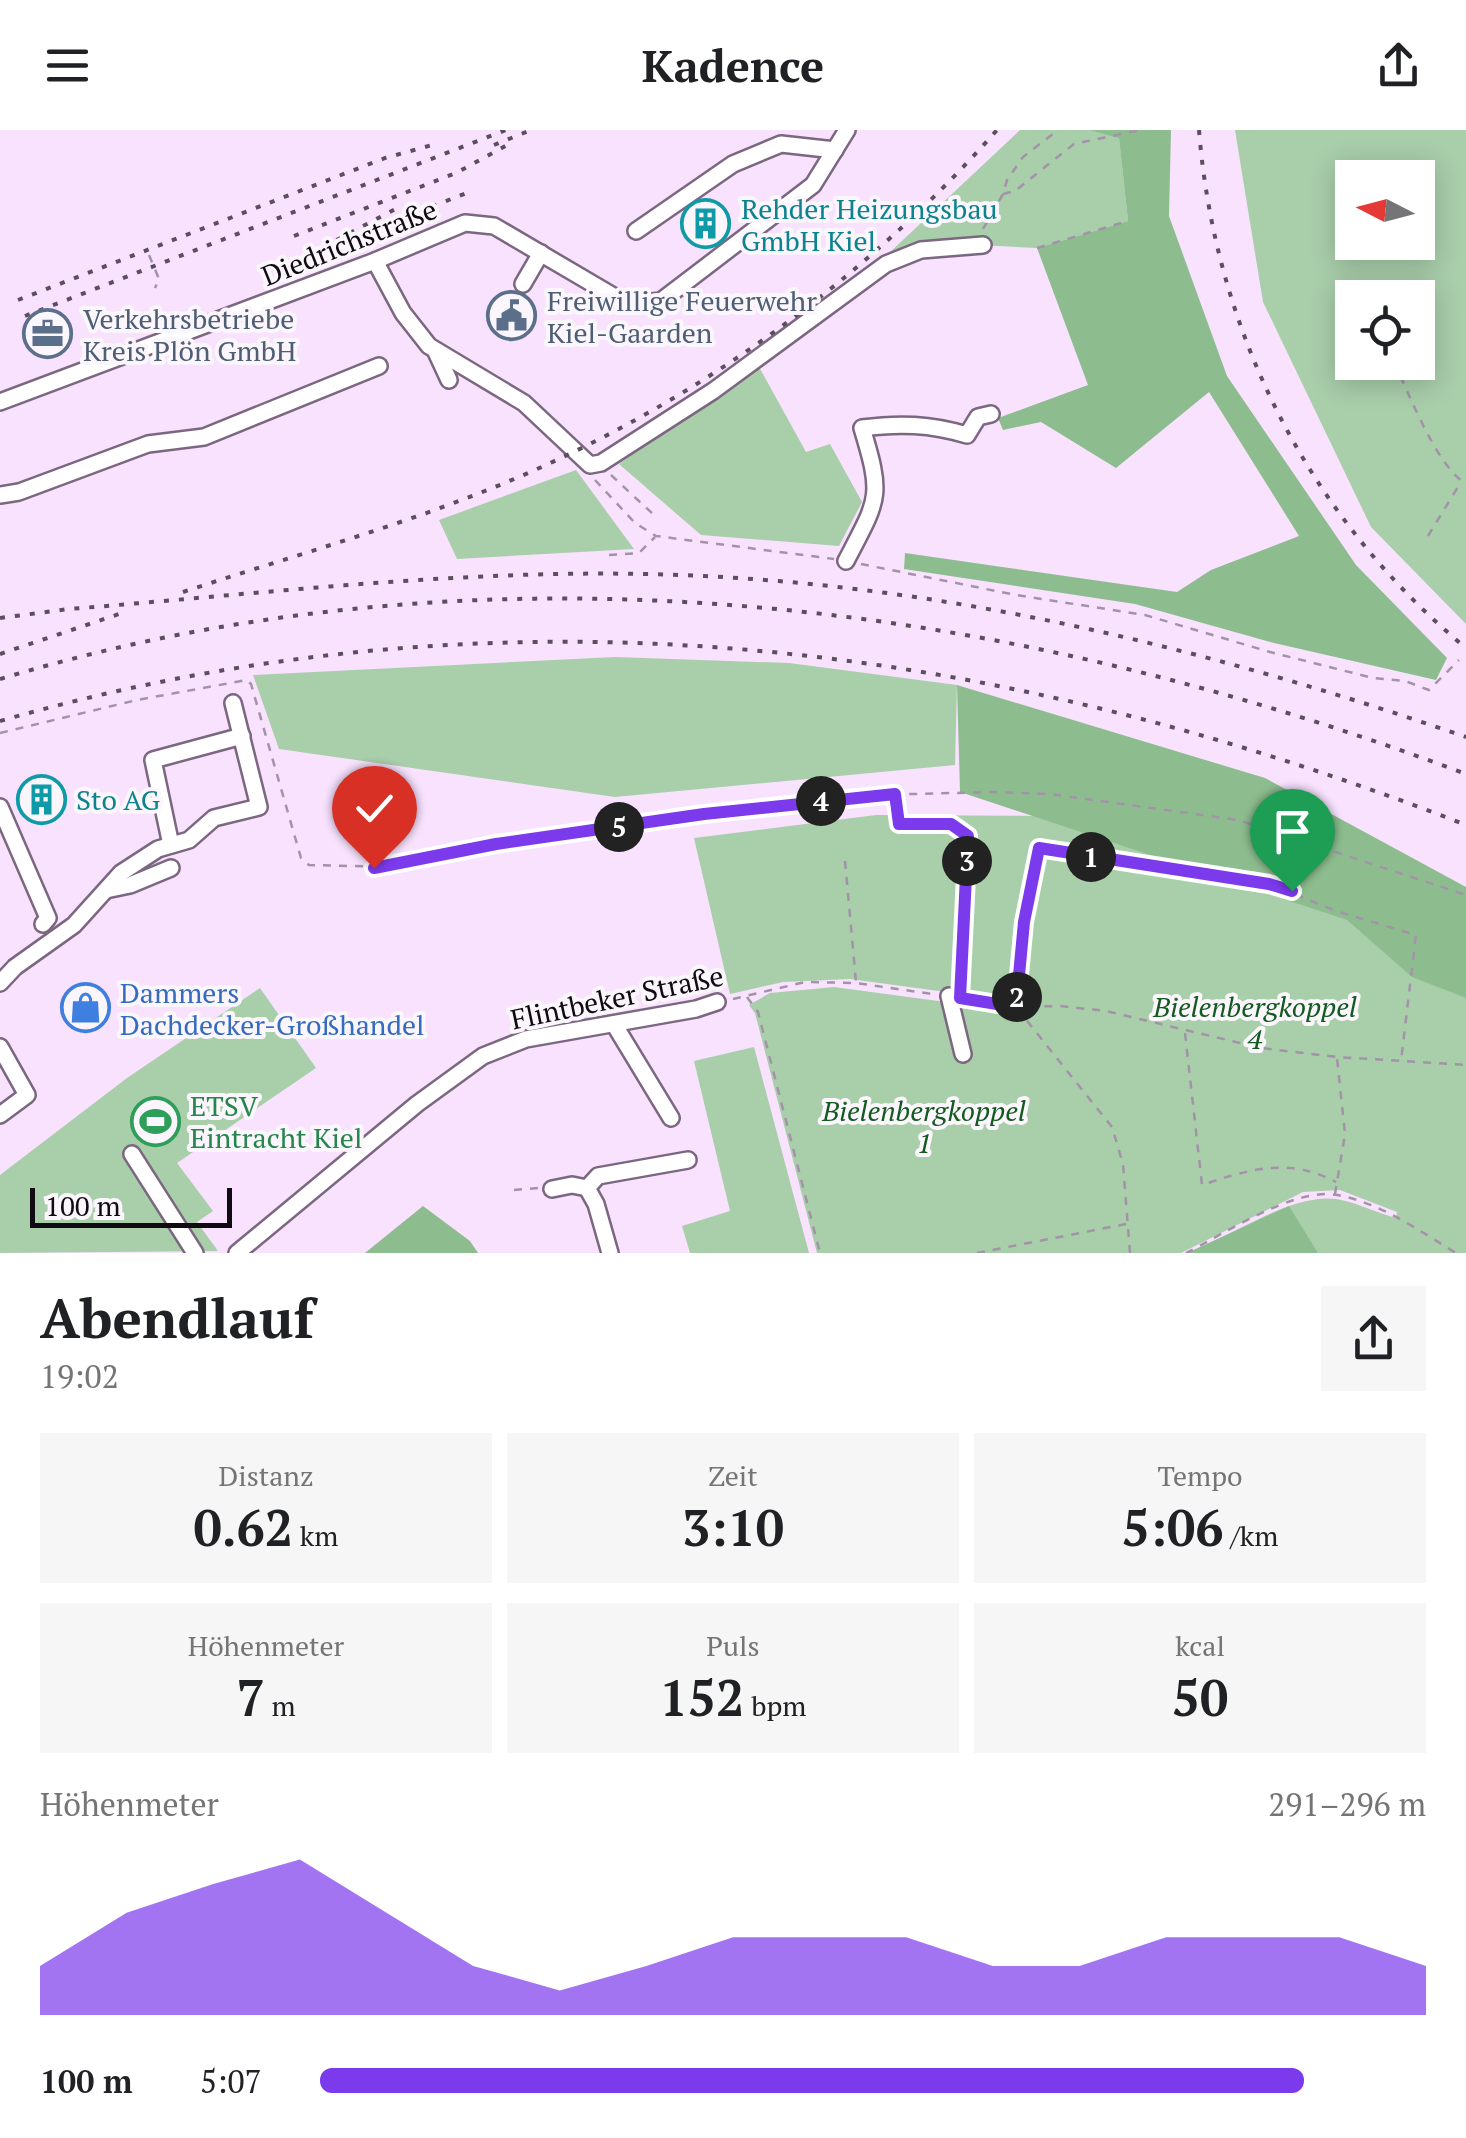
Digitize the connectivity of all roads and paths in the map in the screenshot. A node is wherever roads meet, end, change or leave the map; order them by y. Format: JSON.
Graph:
{"nodes":[{"id":1,"x":846,"y":130,"type":"edge"},
{"id":2,"x":1058,"y":130,"type":"edge"},
{"id":3,"x":1140,"y":130,"type":"edge"},
{"id":4,"x":835,"y":150,"type":"junction"},
{"id":5,"x":1003,"y":194,"type":"junction"},
{"id":6,"x":1128,"y":221,"type":"dead end"},
{"id":7,"x":636,"y":231,"type":"dead end"},
{"id":8,"x":980,"y":245,"type":"joint"},
{"id":9,"x":1036,"y":248,"type":"dead end"},
{"id":10,"x":540,"y":253,"type":"junction"},
{"id":11,"x":149,"y":255,"type":"dead end"},
{"id":12,"x":375,"y":260,"type":"junction"},
{"id":13,"x":523,"y":284,"type":"dead end"},
{"id":14,"x":155,"y":288,"type":"dead end"},
{"id":15,"x":435,"y":350,"type":"junction"},
{"id":16,"x":379,"y":366,"type":"dead end"},
{"id":17,"x":449,"y":380,"type":"dead end"},
{"id":18,"x":1403,"y":380,"type":"edge"},
{"id":19,"x":0,"y":402,"type":"edge"},
{"id":20,"x":992,"y":414,"type":"dead end"},
{"id":21,"x":595,"y":464,"type":"junction"},
{"id":22,"x":1464,"y":480,"type":"edge"},
{"id":23,"x":0,"y":495,"type":"edge"},
{"id":24,"x":654,"y":515,"type":"dead end"},
{"id":25,"x":656,"y":536,"type":"junction"},
{"id":26,"x":1428,"y":536,"type":"dead end"},
{"id":27,"x":609,"y":556,"type":"dead end"},
{"id":28,"x":846,"y":560,"type":"junction"},
{"id":29,"x":1458,"y":660,"type":"dead end"},
{"id":30,"x":233,"y":703,"type":"dead end"},
{"id":31,"x":242,"y":736,"type":"junction"},
{"id":32,"x":895,"y":794,"type":"junction"},
{"id":33,"x":0,"y":806,"type":"edge"},
{"id":34,"x":171,"y":845,"type":"junction"},
{"id":35,"x":845,"y":860,"type":"dead end"},
{"id":36,"x":310,"y":866,"type":"dead end"},
{"id":37,"x":171,"y":868,"type":"dead end"},
{"id":38,"x":106,"y":890,"type":"junction"},
{"id":39,"x":1466,"y":895,"type":"edge"},
{"id":40,"x":43,"y":924,"type":"dead end"},
{"id":41,"x":856,"y":983,"type":"junction"},
{"id":42,"x":0,"y":984,"type":"edge"},
{"id":43,"x":746,"y":996,"type":"junction"},
{"id":44,"x":954,"y":997,"type":"junction"},
{"id":45,"x":717,"y":1002,"type":"joint"},
{"id":46,"x":1016,"y":1007,"type":"junction"},
{"id":47,"x":614,"y":1024,"type":"junction"},
{"id":48,"x":1184,"y":1032,"type":"junction"},
{"id":49,"x":0,"y":1047,"type":"edge"},
{"id":50,"x":963,"y":1054,"type":"dead end"},
{"id":51,"x":1337,"y":1057,"type":"junction"},
{"id":52,"x":1402,"y":1060,"type":"junction"},
{"id":53,"x":1466,"y":1065,"type":"edge"},
{"id":54,"x":15,"y":1073,"type":"junction"},
{"id":55,"x":0,"y":1083,"type":"edge"},
{"id":56,"x":0,"y":1115,"type":"edge"},
{"id":57,"x":671,"y":1118,"type":"dead end"},
{"id":58,"x":132,"y":1154,"type":"dead end"},
{"id":59,"x":688,"y":1160,"type":"dead end"},
{"id":60,"x":1336,"y":1182,"type":"junction"},
{"id":61,"x":587,"y":1188,"type":"junction"},
{"id":62,"x":552,"y":1189,"type":"joint"},
{"id":63,"x":514,"y":1190,"type":"dead end"},
{"id":64,"x":1335,"y":1194,"type":"junction"},
{"id":65,"x":1128,"y":1224,"type":"junction"},
{"id":66,"x":1445,"y":1246,"type":"junction"},
{"id":67,"x":196,"y":1253,"type":"edge"},
{"id":68,"x":237,"y":1253,"type":"edge"},
{"id":69,"x":610,"y":1253,"type":"edge"},
{"id":70,"x":820,"y":1253,"type":"edge"},
{"id":71,"x":977,"y":1253,"type":"edge"},
{"id":72,"x":1130,"y":1253,"type":"edge"},
{"id":73,"x":1186,"y":1253,"type":"edge"},
{"id":74,"x":1440,"y":1253,"type":"edge"},
{"id":75,"x":1456,"y":1253,"type":"edge"}],
"edges":[{"from":1,"to":4,"type":"street","name":"Diedrichstraße"},
{"from":2,"to":5,"type":"path"},
{"from":3,"to":5,"type":"path"},
{"from":4,"to":7,"type":"street"},
{"from":4,"to":10,"type":"street","name":"Diedrichstraße"},
{"from":5,"to":8,"type":"path"},
{"from":6,"to":9,"type":"path"},
{"from":8,"to":21,"type":"street"},
{"from":10,"to":12,"type":"street","name":"Diedrichstraße"},
{"from":10,"to":13,"type":"street"},
{"from":11,"to":14,"type":"path"},
{"from":12,"to":15,"type":"street"},
{"from":12,"to":19,"type":"street","name":"Diedrichstraße"},
{"from":15,"to":17,"type":"street"},
{"from":15,"to":21,"type":"street"},
{"from":16,"to":23,"type":"street"},
{"from":18,"to":22,"type":"path"},
{"from":20,"to":28,"type":"street"},
{"from":21,"to":24,"type":"path"},
{"from":21,"to":25,"type":"path"},
{"from":22,"to":26,"type":"path"},
{"from":25,"to":27,"type":"path"},
{"from":25,"to":28,"type":"path"},
{"from":28,"to":29,"type":"path"},
{"from":30,"to":31,"type":"street"},
{"from":31,"to":34,"type":"street"},
{"from":31,"to":34,"type":"street"},
{"from":32,"to":36,"type":"path"},
{"from":32,"to":39,"type":"path"},
{"from":32,"to":44,"type":"path"},
{"from":33,"to":40,"type":"street"},
{"from":34,"to":38,"type":"street"},
{"from":35,"to":41,"type":"path"},
{"from":37,"to":38,"type":"street"},
{"from":38,"to":42,"type":"street"},
{"from":41,"to":43,"type":"path","name":"Flintbeker Straße"},
{"from":41,"to":44,"type":"path","name":"Flintbeker Straße"},
{"from":43,"to":45,"type":"path","name":"Flintbeker Straße"},
{"from":43,"to":70,"type":"path"},
{"from":44,"to":46,"type":"path","name":"Flintbeker Straße"},
{"from":44,"to":50,"type":"street"},
{"from":45,"to":47,"type":"street","name":"Flintbeker Straße"},
{"from":46,"to":48,"type":"path","name":"Flintbeker Straße"},
{"from":46,"to":52,"type":"path"},
{"from":46,"to":65,"type":"path"},
{"from":47,"to":57,"type":"street"},
{"from":47,"to":68,"type":"street","name":"Flintbeker Straße"},
{"from":48,"to":51,"type":"path","name":"Flintbeker Straße"},
{"from":48,"to":60,"type":"path"},
{"from":49,"to":54,"type":"street"},
{"from":51,"to":52,"type":"path","name":"Flintbeker Straße"},
{"from":51,"to":60,"type":"path"},
{"from":52,"to":53,"type":"path","name":"Flintbeker Straße"},
{"from":54,"to":55,"type":"street"},
{"from":54,"to":56,"type":"street"},
{"from":58,"to":67,"type":"street"},
{"from":59,"to":61,"type":"street"},
{"from":60,"to":64,"type":"path"},
{"from":61,"to":62,"type":"street"},
{"from":61,"to":69,"type":"street"},
{"from":62,"to":63,"type":"path"},
{"from":64,"to":66,"type":"path"},
{"from":64,"to":73,"type":"path"},
{"from":65,"to":71,"type":"path"},
{"from":65,"to":72,"type":"path"},
{"from":66,"to":74,"type":"path"},
{"from":66,"to":75,"type":"path"}]}
